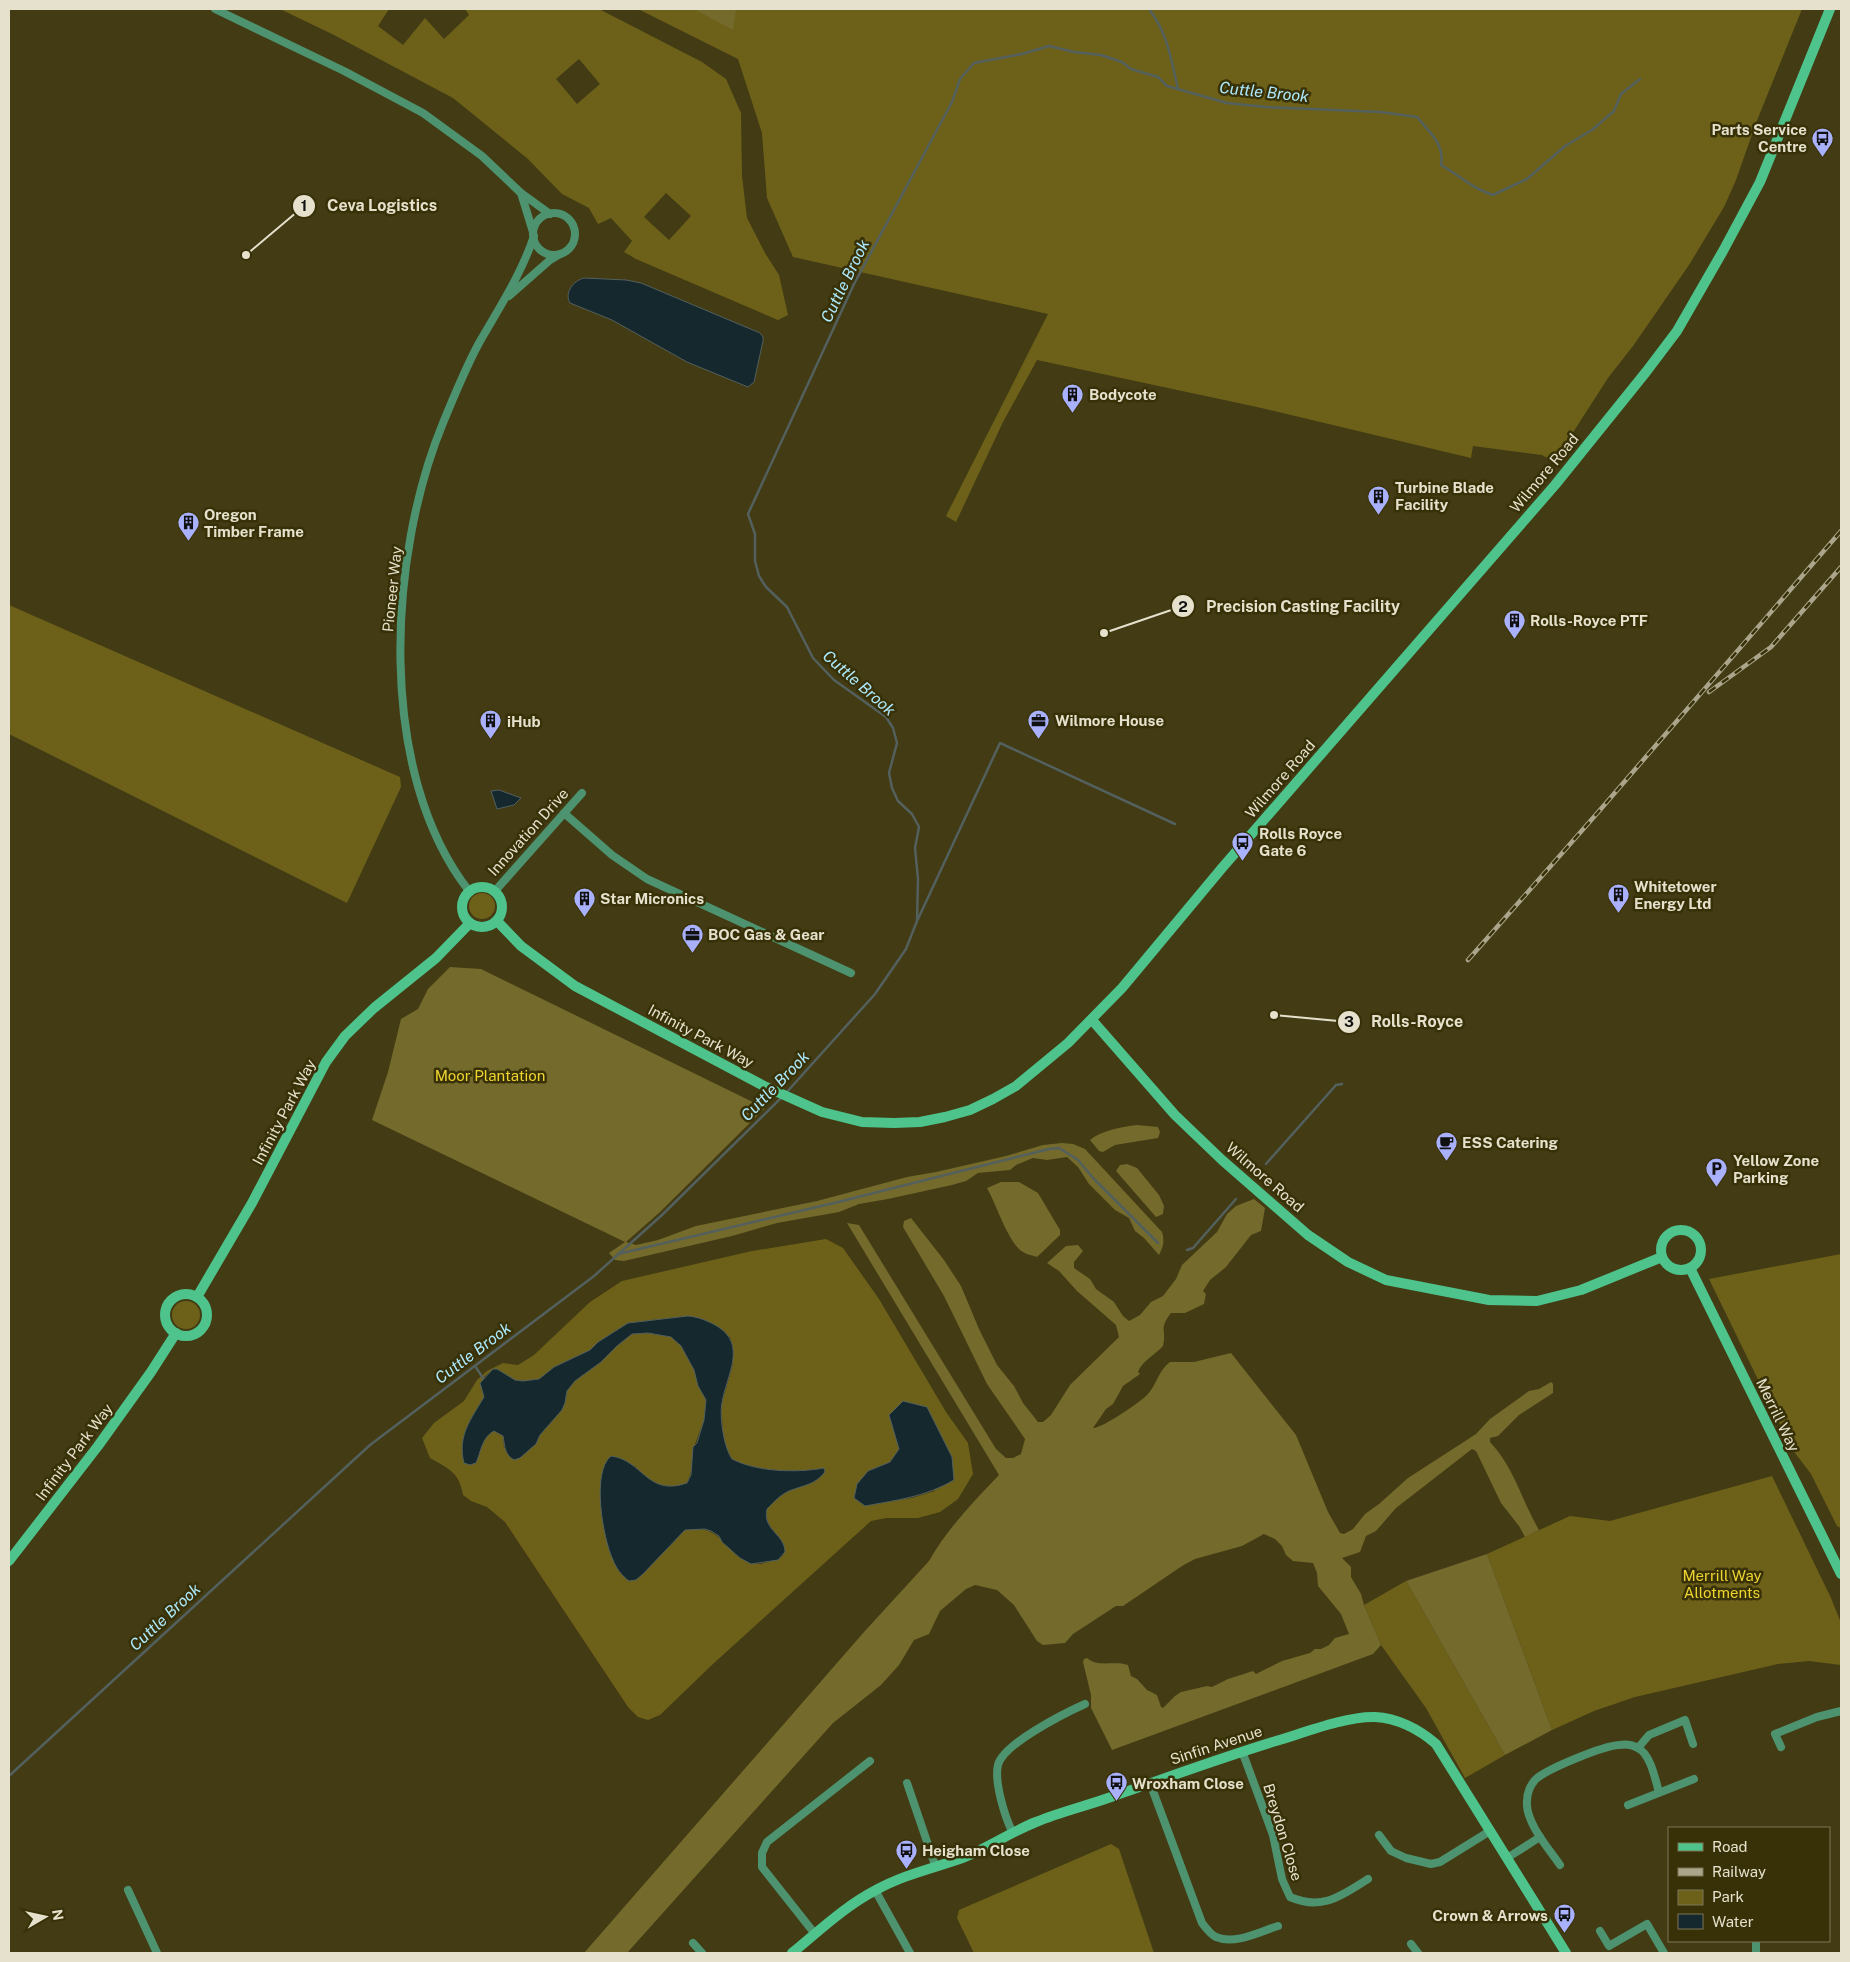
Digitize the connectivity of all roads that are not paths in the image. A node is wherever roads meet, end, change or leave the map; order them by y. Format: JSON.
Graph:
{"nodes":[{"id":1,"x":215,"y":9,"type":"edge"},
{"id":2,"x":1830,"y":9,"type":"edge"},
{"id":3,"x":521,"y":193,"type":"junction"},
{"id":4,"x":550,"y":214,"type":"junction"},
{"id":5,"x":534,"y":234,"type":"junction"},
{"id":6,"x":562,"y":253,"type":"junction"},
{"id":7,"x":507,"y":297,"type":"junction"},
{"id":8,"x":582,"y":793,"type":"dead end"},
{"id":9,"x":564,"y":813,"type":"junction"},
{"id":10,"x":469,"y":891,"type":"junction"},
{"id":11,"x":495,"y":891,"type":"junction"},
{"id":12,"x":497,"y":921,"type":"junction"},
{"id":13,"x":470,"y":923,"type":"junction"},
{"id":14,"x":851,"y":974,"type":"dead end"},
{"id":15,"x":1092,"y":1020,"type":"junction"},
{"id":16,"x":1662,"y":1257,"type":"junction"},
{"id":17,"x":1690,"y":1268,"type":"junction"},
{"id":18,"x":197,"y":1297,"type":"junction"},
{"id":19,"x":176,"y":1333,"type":"junction"},
{"id":20,"x":1838,"y":1557,"type":"edge"},
{"id":21,"x":9,"y":1562,"type":"edge"},
{"id":22,"x":1841,"y":1574,"type":"edge"},
{"id":23,"x":1085,"y":1704,"type":"dead end"},
{"id":24,"x":1841,"y":1711,"type":"edge"},
{"id":25,"x":1693,"y":1744,"type":"dead end"},
{"id":26,"x":1781,"y":1747,"type":"dead end"},
{"id":27,"x":1638,"y":1748,"type":"junction"},
{"id":28,"x":1242,"y":1751,"type":"junction"},
{"id":29,"x":870,"y":1761,"type":"dead end"},
{"id":30,"x":851,"y":1764,"type":"dead end"},
{"id":31,"x":858,"y":1771,"type":"junction"},
{"id":32,"x":1694,"y":1779,"type":"dead end"},
{"id":33,"x":907,"y":1783,"type":"dead end"},
{"id":34,"x":1150,"y":1783,"type":"junction"},
{"id":35,"x":1659,"y":1792,"type":"junction"},
{"id":36,"x":1628,"y":1805,"type":"dead end"},
{"id":37,"x":1490,"y":1831,"type":"junction"},
{"id":38,"x":1013,"y":1833,"type":"junction"},
{"id":39,"x":1379,"y":1835,"type":"dead end"},
{"id":40,"x":1540,"y":1837,"type":"junction"},
{"id":41,"x":1507,"y":1858,"type":"junction"},
{"id":42,"x":936,"y":1865,"type":"junction"},
{"id":43,"x":1560,"y":1865,"type":"dead end"},
{"id":44,"x":1368,"y":1879,"type":"dead end"},
{"id":45,"x":128,"y":1890,"type":"dead end"},
{"id":46,"x":875,"y":1890,"type":"junction"},
{"id":47,"x":1278,"y":1926,"type":"dead end"},
{"id":48,"x":1600,"y":1931,"type":"dead end"},
{"id":49,"x":815,"y":1934,"type":"junction"},
{"id":50,"x":693,"y":1943,"type":"dead end"},
{"id":51,"x":1411,"y":1944,"type":"dead end"},
{"id":52,"x":157,"y":1953,"type":"edge"},
{"id":53,"x":702,"y":1953,"type":"edge"},
{"id":54,"x":792,"y":1953,"type":"edge"},
{"id":55,"x":910,"y":1953,"type":"edge"},
{"id":56,"x":1418,"y":1953,"type":"edge"},
{"id":57,"x":1566,"y":1953,"type":"edge"},
{"id":58,"x":1664,"y":1953,"type":"edge"}],
"edges":[{"from":1,"to":3,"type":"street"},
{"from":2,"to":15,"type":"street","name":"Wilmore Road"},
{"from":3,"to":4,"type":"street"},
{"from":3,"to":5,"type":"street"},
{"from":4,"to":5,"type":"street"},
{"from":4,"to":6,"type":"street"},
{"from":5,"to":6,"type":"street"},
{"from":5,"to":7,"type":"street","name":"Pioneer Way"},
{"from":6,"to":7,"type":"street","name":"Pioneer Way"},
{"from":7,"to":10,"type":"street","name":"Pioneer Way"},
{"from":8,"to":9,"type":"street","name":"Innovation Drive"},
{"from":9,"to":11,"type":"street","name":"Innovation Drive"},
{"from":9,"to":14,"type":"street"},
{"from":10,"to":11,"type":"street"},
{"from":10,"to":13,"type":"street"},
{"from":11,"to":12,"type":"street"},
{"from":12,"to":13,"type":"street"},
{"from":12,"to":15,"type":"street","name":"Infinity Park Way"},
{"from":13,"to":18,"type":"street","name":"Infinity Park Way"},
{"from":15,"to":16,"type":"street","name":"Wilmore Road"},
{"from":16,"to":17,"type":"street"},
{"from":16,"to":17,"type":"street"},
{"from":17,"to":20,"type":"street","name":"Merrill Way"},
{"from":18,"to":19,"type":"street"},
{"from":18,"to":19,"type":"street"},
{"from":19,"to":21,"type":"street","name":"Infinity Park Way"},
{"from":20,"to":22,"type":"street","name":"Merrill Way"},
{"from":23,"to":38,"type":"street"},
{"from":24,"to":26,"type":"street"},
{"from":25,"to":27,"type":"street"},
{"from":27,"to":35,"type":"street"},
{"from":27,"to":40,"type":"street"},
{"from":28,"to":34,"type":"street","name":"Sinfin Avenue"},
{"from":28,"to":37,"type":"street","name":"Sinfin Avenue"},
{"from":28,"to":44,"type":"street","name":"Breydon Close"},
{"from":29,"to":31,"type":"street"},
{"from":30,"to":31,"type":"street"},
{"from":31,"to":49,"type":"street"},
{"from":32,"to":35,"type":"street"},
{"from":33,"to":42,"type":"street"},
{"from":34,"to":38,"type":"street","name":"Sinfin Avenue"},
{"from":34,"to":47,"type":"street"},
{"from":35,"to":36,"type":"street"},
{"from":37,"to":39,"type":"street"},
{"from":37,"to":41,"type":"street","name":"Sinfin Avenue"},
{"from":38,"to":42,"type":"street","name":"Sinfin Avenue"},
{"from":40,"to":41,"type":"street"},
{"from":40,"to":43,"type":"street"},
{"from":41,"to":57,"type":"street","name":"Sinfin Avenue"},
{"from":42,"to":46,"type":"street","name":"Sinfin Avenue"},
{"from":45,"to":52,"type":"street"},
{"from":46,"to":49,"type":"street","name":"Sinfin Avenue"},
{"from":46,"to":55,"type":"street"},
{"from":48,"to":58,"type":"street"},
{"from":49,"to":54,"type":"street","name":"Sinfin Avenue"},
{"from":50,"to":53,"type":"street"},
{"from":51,"to":56,"type":"street"}]}
